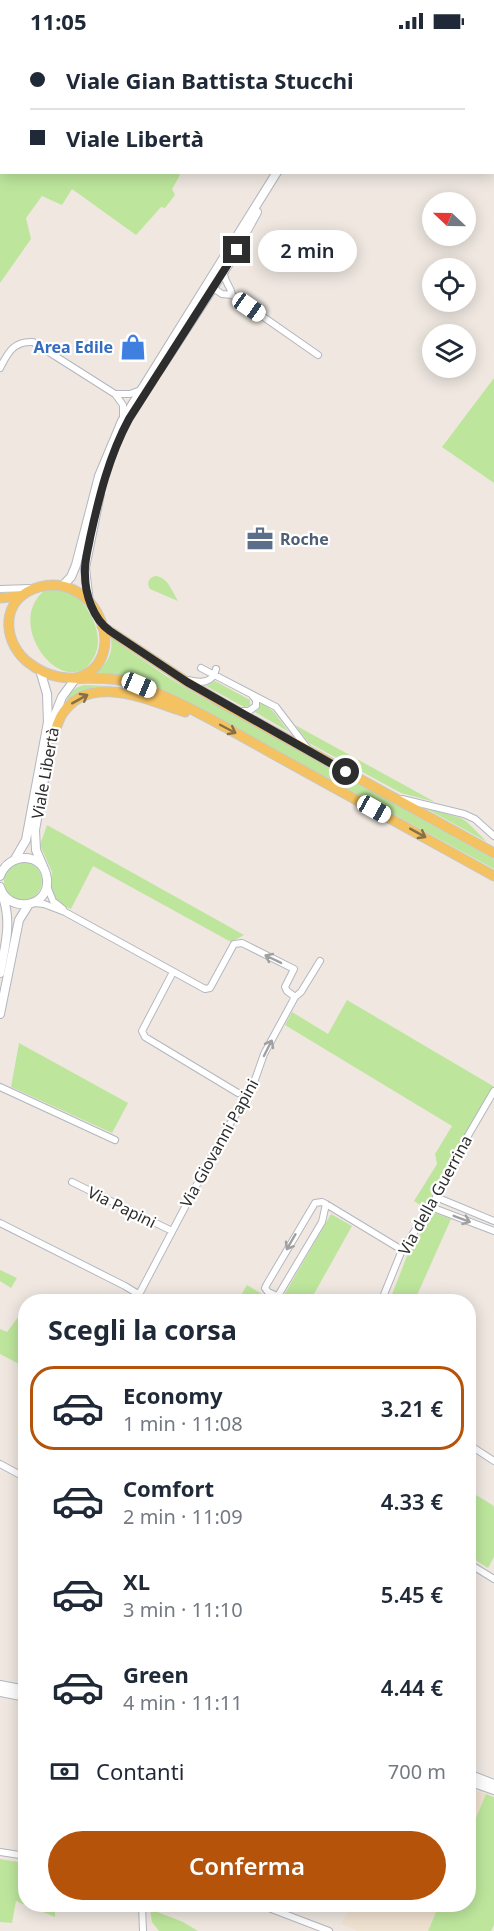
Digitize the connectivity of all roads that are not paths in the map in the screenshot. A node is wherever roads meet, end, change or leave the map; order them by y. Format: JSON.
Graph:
{"nodes":[{"id":1,"x":276,"y":174,"type":"edge"},
{"id":2,"x":270,"y":184,"type":"junction"},
{"id":3,"x":225,"y":270,"type":"junction"},
{"id":4,"x":213,"y":288,"type":"junction"},
{"id":5,"x":232,"y":295,"type":"junction"},
{"id":6,"x":318,"y":355,"type":"dead end"},
{"id":7,"x":0,"y":368,"type":"edge"},
{"id":8,"x":141,"y":390,"type":"junction"},
{"id":9,"x":115,"y":394,"type":"junction"},
{"id":10,"x":122,"y":421,"type":"junction"},
{"id":11,"x":63,"y":585,"type":"junction"},
{"id":12,"x":35,"y":588,"type":"junction"},
{"id":13,"x":0,"y":589,"type":"edge"},
{"id":14,"x":20,"y":596,"type":"junction"},
{"id":15,"x":0,"y":598,"type":"edge"},
{"id":16,"x":89,"y":602,"type":"junction"},
{"id":17,"x":102,"y":626,"type":"junction"},
{"id":18,"x":3,"y":628,"type":"edge"},
{"id":19,"x":201,"y":668,"type":"dead end"},
{"id":20,"x":40,"y":670,"type":"junction"},
{"id":21,"x":215,"y":672,"type":"junction"},
{"id":22,"x":230,"y":677,"type":"dead end"},
{"id":23,"x":76,"y":678,"type":"junction"},
{"id":24,"x":181,"y":678,"type":"junction"},
{"id":25,"x":235,"y":686,"type":"junction"},
{"id":26,"x":252,"y":695,"type":"junction"},
{"id":27,"x":236,"y":710,"type":"junction"},
{"id":28,"x":209,"y":719,"type":"junction"},
{"id":29,"x":50,"y":747,"type":"junction"},
{"id":30,"x":311,"y":752,"type":"junction"},
{"id":31,"x":389,"y":796,"type":"junction"},
{"id":32,"x":494,"y":836,"type":"edge"},
{"id":33,"x":494,"y":853,"type":"edge"},
{"id":34,"x":8,"y":862,"type":"edge"},
{"id":35,"x":45,"y":871,"type":"junction"},
{"id":36,"x":0,"y":876,"type":"edge"},
{"id":37,"x":494,"y":876,"type":"edge"},
{"id":38,"x":47,"y":885,"type":"junction"},
{"id":39,"x":1,"y":889,"type":"edge"},
{"id":40,"x":31,"y":904,"type":"junction"},
{"id":41,"x":65,"y":912,"type":"junction"},
{"id":42,"x":320,"y":961,"type":"dead end"},
{"id":43,"x":173,"y":972,"type":"junction"},
{"id":44,"x":0,"y":973,"type":"edge"},
{"id":45,"x":295,"y":997,"type":"junction"},
{"id":46,"x":0,"y":1014,"type":"edge"},
{"id":47,"x":0,"y":1087,"type":"edge"},
{"id":48,"x":494,"y":1091,"type":"edge"},
{"id":49,"x":238,"y":1093,"type":"dead end"},
{"id":50,"x":115,"y":1140,"type":"dead end"},
{"id":51,"x":72,"y":1182,"type":"dead end"},
{"id":52,"x":436,"y":1197,"type":"junction"},
{"id":53,"x":327,"y":1204,"type":"junction"},
{"id":54,"x":431,"y":1207,"type":"junction"},
{"id":55,"x":494,"y":1221,"type":"edge"},
{"id":56,"x":0,"y":1223,"type":"edge"},
{"id":57,"x":172,"y":1231,"type":"junction"},
{"id":58,"x":494,"y":1231,"type":"edge"},
{"id":59,"x":402,"y":1250,"type":"junction"},
{"id":60,"x":137,"y":1294,"type":"edge"},
{"id":61,"x":140,"y":1294,"type":"edge"},
{"id":62,"x":272,"y":1294,"type":"edge"},
{"id":63,"x":279,"y":1294,"type":"edge"},
{"id":64,"x":384,"y":1294,"type":"edge"},
{"id":65,"x":476,"y":1449,"type":"edge"},
{"id":66,"x":494,"y":1461,"type":"edge"},
{"id":67,"x":0,"y":1464,"type":"edge"},
{"id":68,"x":18,"y":1474,"type":"edge"},
{"id":69,"x":476,"y":1568,"type":"edge"},
{"id":70,"x":494,"y":1579,"type":"edge"},
{"id":71,"x":0,"y":1685,"type":"edge"},
{"id":72,"x":18,"y":1688,"type":"edge"},
{"id":73,"x":0,"y":1692,"type":"edge"},
{"id":74,"x":18,"y":1695,"type":"edge"},
{"id":75,"x":476,"y":1778,"type":"edge"},
{"id":76,"x":476,"y":1783,"type":"edge"},
{"id":77,"x":492,"y":1786,"type":"edge"},
{"id":78,"x":0,"y":1852,"type":"edge"},
{"id":79,"x":18,"y":1855,"type":"edge"},
{"id":80,"x":142,"y":1912,"type":"edge"},
{"id":81,"x":279,"y":1912,"type":"edge"},
{"id":82,"x":142,"y":1931,"type":"edge"},
{"id":83,"x":329,"y":1931,"type":"edge"}],
"edges":[{"from":1,"to":2,"type":"main road"},
{"from":2,"to":3,"type":"main road"},
{"from":2,"to":8,"type":"main road"},
{"from":3,"to":4,"type":"main road"},
{"from":3,"to":5,"type":"street"},
{"from":4,"to":5,"type":"street"},
{"from":4,"to":16,"type":"main road"},
{"from":5,"to":6,"type":"street"},
{"from":7,"to":9,"type":"street"},
{"from":8,"to":9,"type":"street"},
{"from":8,"to":10,"type":"main road"},
{"from":9,"to":10,"type":"street"},
{"from":10,"to":11,"type":"main road"},
{"from":11,"to":12,"type":"main road"},
{"from":11,"to":16,"type":"main road"},
{"from":12,"to":13,"type":"street"},
{"from":12,"to":14,"type":"main road"},
{"from":14,"to":15,"type":"main road"},
{"from":14,"to":18,"type":"main road"},
{"from":16,"to":17,"type":"main road"},
{"from":17,"to":23,"type":"main road"},
{"from":17,"to":24,"type":"main road"},
{"from":18,"to":20,"type":"main road"},
{"from":19,"to":21,"type":"street"},
{"from":20,"to":23,"type":"main road"},
{"from":20,"to":34,"type":"main road","name":"Viale Libertà"},
{"from":21,"to":24,"type":"street"},
{"from":21,"to":25,"type":"street"},
{"from":22,"to":25,"type":"street"},
{"from":23,"to":28,"type":"main road"},
{"from":23,"to":29,"type":"main road","name":"Viale Libertà"},
{"from":24,"to":27,"type":"main road"},
{"from":25,"to":26,"type":"street"},
{"from":26,"to":27,"type":"street"},
{"from":26,"to":30,"type":"street"},
{"from":27,"to":30,"type":"main road"},
{"from":29,"to":28,"type":"main road","one_way":true},
{"from":28,"to":37,"type":"main road","one_way":true},
{"from":29,"to":35,"type":"main road","name":"Viale Libertà"},
{"from":30,"to":31,"type":"main road"},
{"from":31,"to":32,"type":"street"},
{"from":31,"to":33,"type":"main road"},
{"from":34,"to":35,"type":"main road"},
{"from":34,"to":36,"type":"main road","name":"Viale Libertà"},
{"from":35,"to":38,"type":"main road","name":"Viale Libertà"},
{"from":38,"to":40,"type":"main road"},
{"from":38,"to":41,"type":"street"},
{"from":39,"to":40,"type":"main road"},
{"from":39,"to":44,"type":"main road"},
{"from":40,"to":41,"type":"street"},
{"from":40,"to":46,"type":"main road"},
{"from":41,"to":43,"type":"street"},
{"from":42,"to":45,"type":"street","name":"Via Giovanni Papini"},
{"from":45,"to":43,"type":"street","one_way":true},
{"from":43,"to":49,"type":"street"},
{"from":57,"to":45,"type":"street","name":"Via Giovanni Papini","one_way":true},
{"from":47,"to":50,"type":"street"},
{"from":48,"to":52,"type":"street","name":"Via della Guerrina"},
{"from":51,"to":57,"type":"street","name":"Via Papini"},
{"from":52,"to":54,"type":"street","name":"Via della Guerrina"},
{"from":52,"to":55,"type":"street"},
{"from":53,"to":59,"type":"street"},
{"from":53,"to":62,"type":"street","one_way":true},
{"from":63,"to":53,"type":"street","one_way":true},
{"from":54,"to":58,"type":"street","one_way":true},
{"from":54,"to":59,"type":"street","name":"Via della Guerrina"},
{"from":56,"to":60,"type":"street"},
{"from":57,"to":61,"type":"street","name":"Via Giovanni Papini"},
{"from":59,"to":64,"type":"street","name":"Via della Guerrina"},
{"from":65,"to":66,"type":"street"},
{"from":67,"to":68,"type":"street"},
{"from":69,"to":70,"type":"street"},
{"from":71,"to":72,"type":"street"},
{"from":73,"to":74,"type":"street"},
{"from":75,"to":77,"type":"street"},
{"from":76,"to":77,"type":"street"},
{"from":78,"to":79,"type":"street"},
{"from":80,"to":82,"type":"street"},
{"from":81,"to":83,"type":"street"}]}
